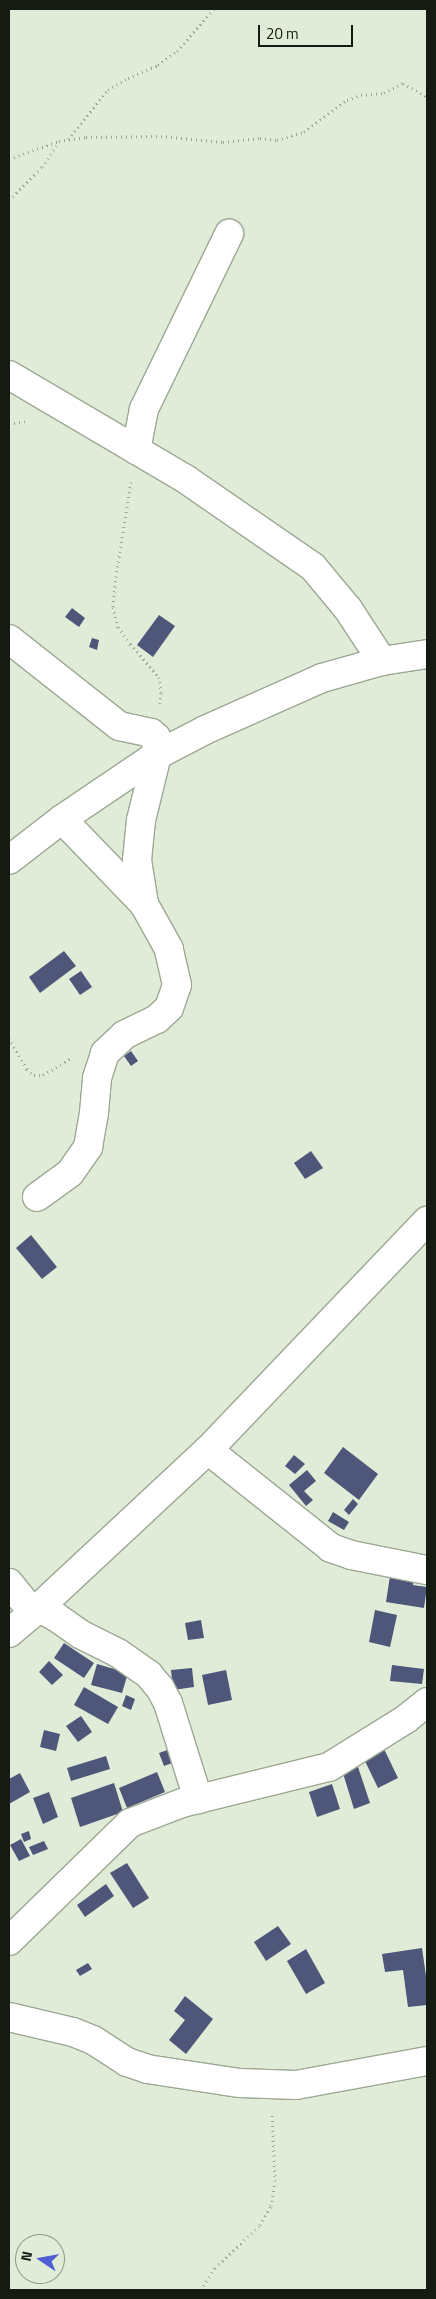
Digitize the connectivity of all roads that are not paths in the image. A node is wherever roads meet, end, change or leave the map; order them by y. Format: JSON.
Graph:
{"nodes":[{"id":1,"x":229,"y":234,"type":"dead end"},
{"id":2,"x":9,"y":375,"type":"edge"},
{"id":3,"x":136,"y":450,"type":"junction"},
{"id":4,"x":9,"y":639,"type":"edge"},
{"id":5,"x":427,"y":654,"type":"edge"},
{"id":6,"x":382,"y":661,"type":"junction"},
{"id":7,"x":154,"y":744,"type":"junction"},
{"id":8,"x":62,"y":819,"type":"junction"},
{"id":9,"x":9,"y":860,"type":"edge"},
{"id":10,"x":144,"y":904,"type":"junction"},
{"id":11,"x":37,"y":1198,"type":"dead end"},
{"id":12,"x":427,"y":1221,"type":"edge"},
{"id":13,"x":208,"y":1450,"type":"junction"},
{"id":14,"x":427,"y":1570,"type":"edge"},
{"id":15,"x":9,"y":1584,"type":"edge"},
{"id":16,"x":36,"y":1611,"type":"junction"},
{"id":17,"x":9,"y":1633,"type":"edge"},
{"id":18,"x":427,"y":1702,"type":"edge"},
{"id":19,"x":198,"y":1799,"type":"junction"},
{"id":20,"x":9,"y":1941,"type":"edge"},
{"id":21,"x":9,"y":2017,"type":"edge"},
{"id":22,"x":427,"y":2061,"type":"edge"}],
"edges":[{"from":1,"to":3,"type":"street"},
{"from":2,"to":3,"type":"street"},
{"from":3,"to":6,"type":"street"},
{"from":4,"to":7,"type":"street"},
{"from":5,"to":6,"type":"street"},
{"from":6,"to":7,"type":"street"},
{"from":7,"to":8,"type":"street"},
{"from":7,"to":10,"type":"street"},
{"from":8,"to":9,"type":"street"},
{"from":8,"to":10,"type":"street"},
{"from":10,"to":11,"type":"street"},
{"from":12,"to":13,"type":"street"},
{"from":13,"to":14,"type":"street"},
{"from":13,"to":16,"type":"street"},
{"from":15,"to":16,"type":"street"},
{"from":16,"to":17,"type":"street"},
{"from":16,"to":19,"type":"street"},
{"from":18,"to":19,"type":"street"},
{"from":19,"to":20,"type":"street"},
{"from":21,"to":22,"type":"street"}]}
